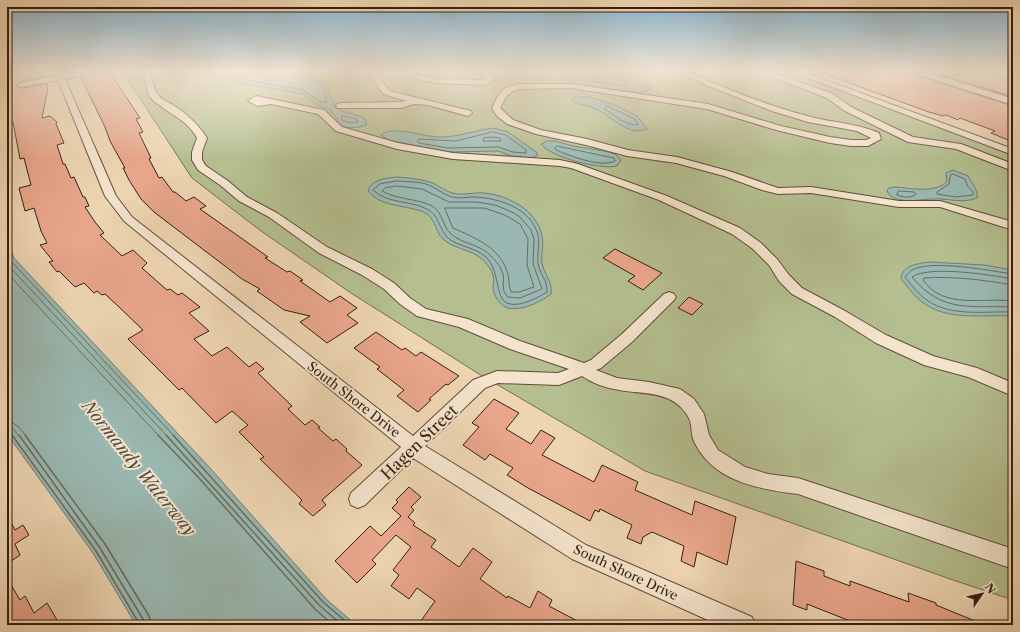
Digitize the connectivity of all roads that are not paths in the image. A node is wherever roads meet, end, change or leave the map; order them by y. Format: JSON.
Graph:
{"nodes":[{"id":1,"x":71,"y":100,"type":"edge"},
{"id":2,"x":160,"y":100,"type":"edge"},
{"id":3,"x":500,"y":100,"type":"edge"},
{"id":4,"x":666,"y":100,"type":"edge"},
{"id":5,"x":755,"y":100,"type":"edge"},
{"id":6,"x":836,"y":100,"type":"edge"},
{"id":7,"x":874,"y":100,"type":"edge"},
{"id":8,"x":414,"y":101,"type":"joint"},
{"id":9,"x":270,"y":102,"type":"dead end"},
{"id":10,"x":340,"y":106,"type":"dead end"},
{"id":11,"x":468,"y":113,"type":"dead end"},
{"id":12,"x":862,"y":116,"type":"junction"},
{"id":13,"x":839,"y":125,"type":"junction"},
{"id":14,"x":1013,"y":152,"type":"edge"},
{"id":15,"x":1013,"y":168,"type":"edge"},
{"id":16,"x":1013,"y":226,"type":"edge"},
{"id":17,"x":669,"y":297,"type":"dead end"},
{"id":18,"x":582,"y":370,"type":"junction"},
{"id":19,"x":1013,"y":390,"type":"edge"},
{"id":20,"x":413,"y":448,"type":"junction"},
{"id":21,"x":358,"y":499,"type":"dead end"},
{"id":22,"x":1013,"y":559,"type":"edge"},
{"id":23,"x":744,"y":625,"type":"edge"}],
"edges":[{"from":1,"to":20,"type":"street","name":"South Shore Drive"},
{"from":2,"to":18,"type":"street"},
{"from":3,"to":16,"type":"street"},
{"from":4,"to":13,"type":"street"},
{"from":5,"to":13,"type":"street"},
{"from":6,"to":12,"type":"street"},
{"from":7,"to":14,"type":"street"},
{"from":8,"to":10,"type":"street"},
{"from":8,"to":11,"type":"street"},
{"from":9,"to":19,"type":"street"},
{"from":12,"to":13,"type":"street"},
{"from":12,"to":15,"type":"street"},
{"from":17,"to":18,"type":"street"},
{"from":18,"to":20,"type":"street","name":"Hagen Street"},
{"from":18,"to":22,"type":"street"},
{"from":20,"to":21,"type":"street","name":"Hagen Street"},
{"from":20,"to":23,"type":"street","name":"South Shore Drive"}]}
